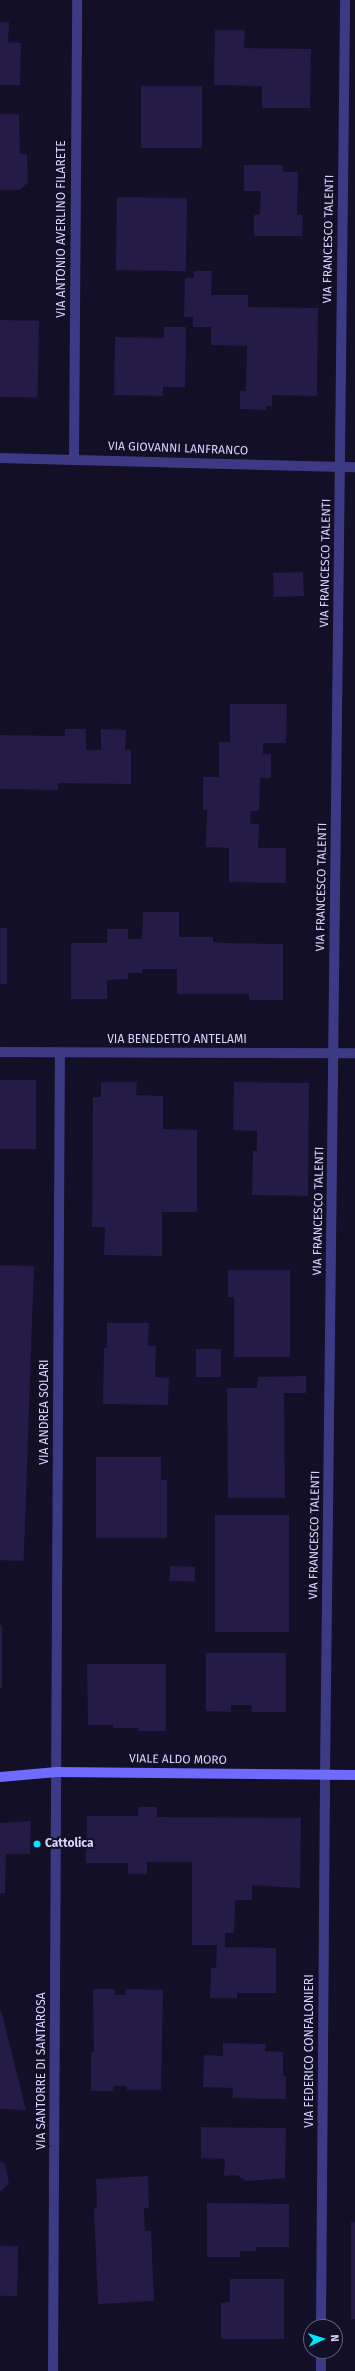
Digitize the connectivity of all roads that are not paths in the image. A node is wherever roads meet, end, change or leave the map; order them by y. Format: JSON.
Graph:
{"nodes":[{"id":1,"x":77,"y":0,"type":"edge"},
{"id":2,"x":345,"y":0,"type":"edge"},
{"id":3,"x":0,"y":458,"type":"edge"},
{"id":4,"x":74,"y":458,"type":"junction"},
{"id":5,"x":340,"y":467,"type":"junction"},
{"id":6,"x":355,"y":467,"type":"edge"},
{"id":7,"x":0,"y":1052,"type":"edge"},
{"id":8,"x":60,"y":1053,"type":"junction"},
{"id":9,"x":333,"y":1053,"type":"junction"},
{"id":10,"x":355,"y":1053,"type":"edge"},
{"id":11,"x":57,"y":1772,"type":"junction"},
{"id":12,"x":325,"y":1775,"type":"junction"},
{"id":13,"x":355,"y":1775,"type":"edge"},
{"id":14,"x":0,"y":1777,"type":"edge"},
{"id":15,"x":321,"y":2319,"type":"edge"},
{"id":16,"x":321,"y":2359,"type":"edge"},
{"id":17,"x":53,"y":2371,"type":"edge"},
{"id":18,"x":321,"y":2371,"type":"edge"}],
"edges":[{"from":1,"to":4,"type":"street","name":"VIA ANTONIO AVERLINO FILARETE"},
{"from":2,"to":5,"type":"street","name":"VIA FRANCESCO TALENTI"},
{"from":3,"to":4,"type":"street","name":"VIA GIOVANNI LANFRANCO"},
{"from":4,"to":5,"type":"street","name":"VIA GIOVANNI LANFRANCO"},
{"from":5,"to":6,"type":"street","name":"VIA GIOVANNI LANFRANCO"},
{"from":5,"to":9,"type":"street","name":"VIA FRANCESCO TALENTI"},
{"from":7,"to":8,"type":"street","name":"VIA BENEDETTO ANTELAMI"},
{"from":8,"to":9,"type":"street","name":"VIA BENEDETTO ANTELAMI"},
{"from":8,"to":11,"type":"street","name":"VIA ANDREA SOLARI"},
{"from":9,"to":10,"type":"street","name":"VIA BENEDETTO ANTELAMI"},
{"from":9,"to":12,"type":"street","name":"VIA FRANCESCO TALENTI"},
{"from":11,"to":12,"type":"main road","name":"VIALE ALDO MORO"},
{"from":11,"to":14,"type":"main road","name":"VIALE ALDO MORO"},
{"from":11,"to":17,"type":"street","name":"VIA SANTORRE DI SANTAROSA"},
{"from":12,"to":13,"type":"main road","name":"VIALE ALDO MORO"},
{"from":12,"to":15,"type":"street","name":"VIA FEDERICO CONFALONIERI"},
{"from":16,"to":18,"type":"street"}]}
